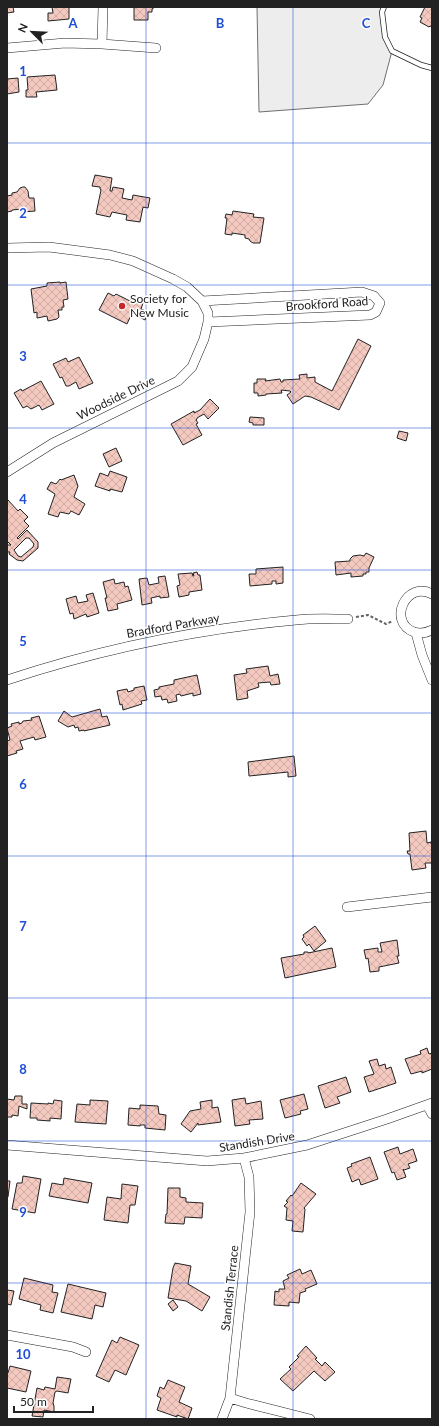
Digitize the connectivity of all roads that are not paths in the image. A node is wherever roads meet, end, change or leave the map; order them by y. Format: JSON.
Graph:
{"nodes":[{"id":1,"x":103,"y":7,"type":"edge"},
{"id":2,"x":384,"y":7,"type":"edge"},
{"id":3,"x":102,"y":44,"type":"junction"},
{"id":4,"x":7,"y":48,"type":"edge"},
{"id":5,"x":156,"y":48,"type":"dead end"},
{"id":6,"x":432,"y":68,"type":"edge"},
{"id":7,"x":7,"y":248,"type":"edge"},
{"id":8,"x":202,"y":301,"type":"junction"},
{"id":9,"x":208,"y":322,"type":"junction"},
{"id":10,"x":7,"y":472,"type":"edge"},
{"id":11,"x":432,"y":594,"type":"edge"},
{"id":12,"x":348,"y":619,"type":"road end"},
{"id":13,"x":432,"y":630,"type":"edge"},
{"id":14,"x":416,"y":633,"type":"junction"},
{"id":15,"x":7,"y":680,"type":"edge"},
{"id":16,"x":432,"y":680,"type":"edge"},
{"id":17,"x":432,"y":897,"type":"edge"},
{"id":18,"x":347,"y":908,"type":"dead end"},
{"id":19,"x":429,"y":1104,"type":"edge"},
{"id":20,"x":432,"y":1114,"type":"edge"},
{"id":21,"x":7,"y":1145,"type":"edge"},
{"id":22,"x":244,"y":1158,"type":"junction"},
{"id":23,"x":7,"y":1335,"type":"edge"},
{"id":24,"x":86,"y":1352,"type":"dead end"},
{"id":25,"x":230,"y":1398,"type":"junction"},
{"id":26,"x":222,"y":1419,"type":"edge"},
{"id":27,"x":310,"y":1419,"type":"edge"}],
"edges":[{"from":1,"to":3,"type":"street"},
{"from":2,"to":6,"type":"lane"},
{"from":3,"to":4,"type":"street"},
{"from":3,"to":5,"type":"street"},
{"from":7,"to":8,"type":"street"},
{"from":8,"to":9,"type":"street"},
{"from":8,"to":9,"type":"street","name":"Brookford Road"},
{"from":9,"to":10,"type":"street","name":"Woodside Drive"},
{"from":11,"to":14,"type":"street"},
{"from":12,"to":15,"type":"street","name":"Bradford Parkway"},
{"from":13,"to":14,"type":"street"},
{"from":14,"to":16,"type":"street"},
{"from":17,"to":18,"type":"street"},
{"from":19,"to":20,"type":"street"},
{"from":19,"to":22,"type":"street","name":"Standish Drive"},
{"from":21,"to":22,"type":"street","name":"Standish Drive"},
{"from":22,"to":25,"type":"street","name":"Standish Terrace"},
{"from":23,"to":24,"type":"street"},
{"from":25,"to":26,"type":"street","name":"Standish Terrace"},
{"from":25,"to":27,"type":"street"}]}
